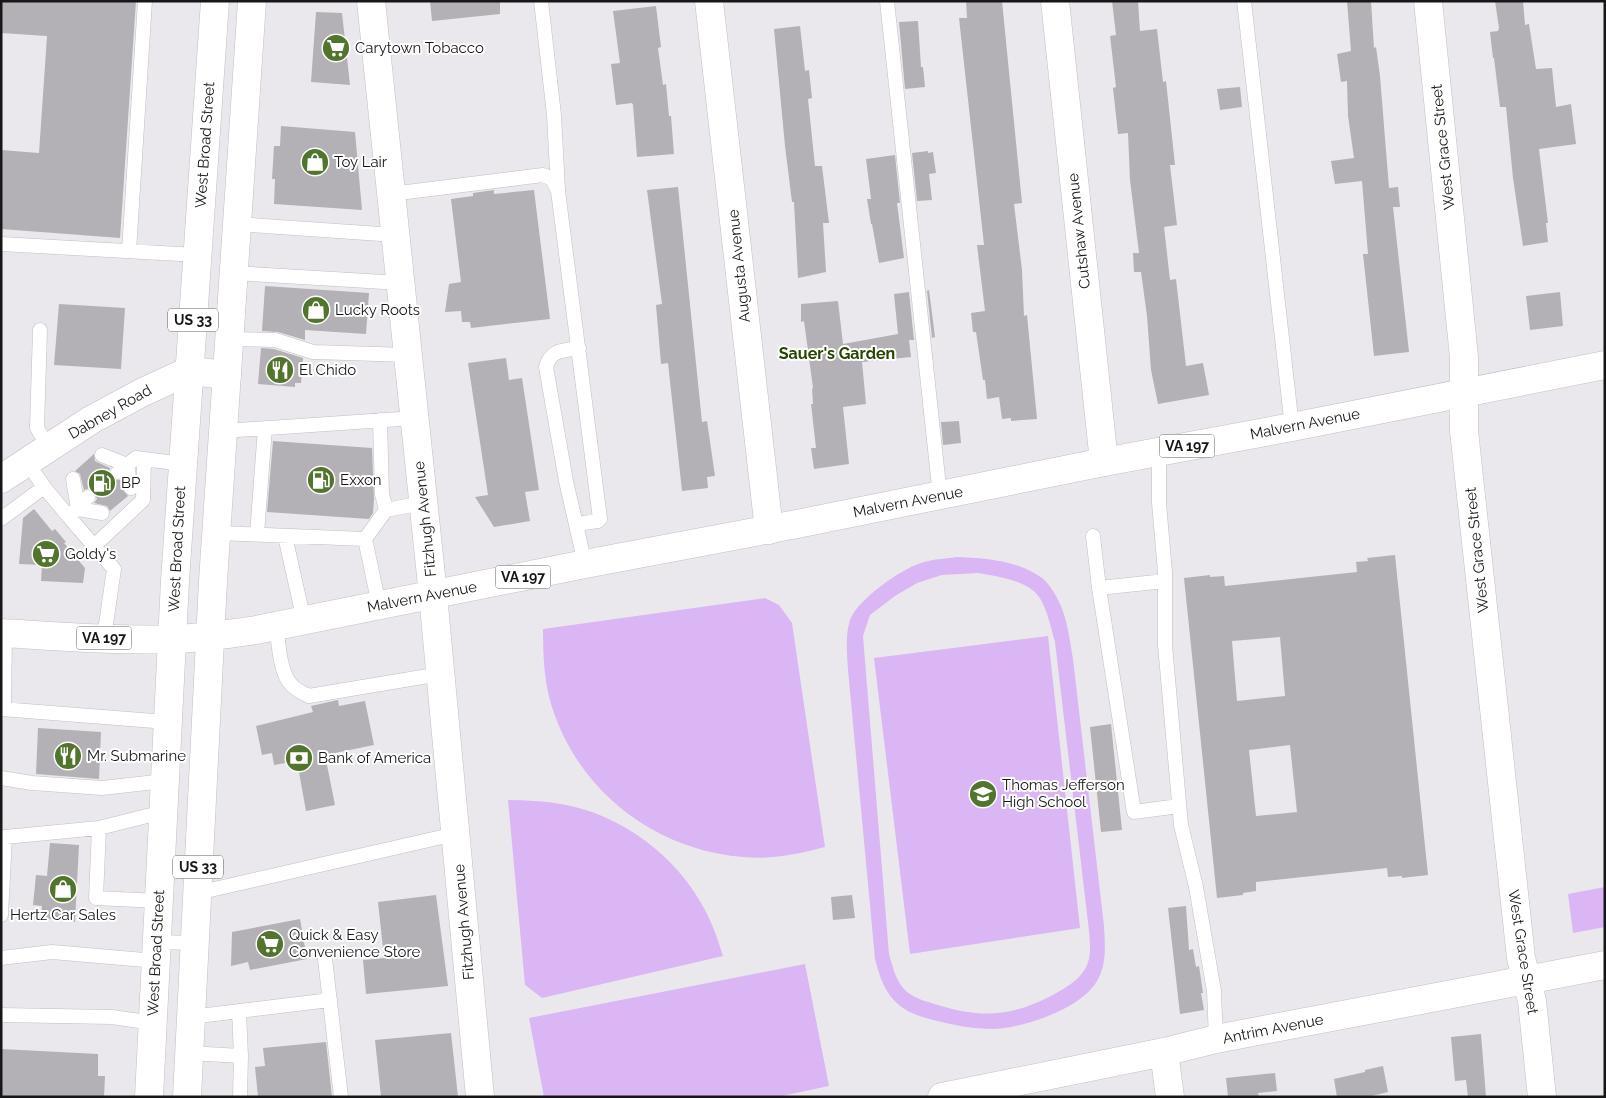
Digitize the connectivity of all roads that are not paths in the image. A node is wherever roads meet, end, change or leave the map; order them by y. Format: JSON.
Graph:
{"nodes":[{"id":1,"x":145,"y":1,"type":"edge"},
{"id":2,"x":214,"y":1,"type":"edge"},
{"id":3,"x":252,"y":1,"type":"edge"},
{"id":4,"x":371,"y":1,"type":"edge"},
{"id":5,"x":542,"y":1,"type":"edge"},
{"id":6,"x":709,"y":1,"type":"edge"},
{"id":7,"x":887,"y":1,"type":"edge"},
{"id":8,"x":1055,"y":1,"type":"edge"},
{"id":9,"x":1244,"y":1,"type":"edge"},
{"id":10,"x":1428,"y":1,"type":"edge"},
{"id":11,"x":558,"y":191,"type":"junction"},
{"id":12,"x":391,"y":194,"type":"junction"},
{"id":13,"x":237,"y":224,"type":"junction"},
{"id":14,"x":396,"y":235,"type":"junction"},
{"id":15,"x":1,"y":244,"type":"edge"},
{"id":16,"x":124,"y":251,"type":"junction"},
{"id":17,"x":197,"y":255,"type":"junction"},
{"id":18,"x":234,"y":273,"type":"junction"},
{"id":19,"x":401,"y":283,"type":"junction"},
{"id":20,"x":40,"y":330,"type":"dead end"},
{"id":21,"x":229,"y":339,"type":"junction"},
{"id":22,"x":579,"y":348,"type":"junction"},
{"id":23,"x":408,"y":355,"type":"junction"},
{"id":24,"x":1605,"y":365,"type":"edge"},
{"id":25,"x":189,"y":371,"type":"junction"},
{"id":26,"x":227,"y":375,"type":"junction"},
{"id":27,"x":1463,"y":392,"type":"junction"},
{"id":28,"x":415,"y":418,"type":"junction"},
{"id":29,"x":380,"y":420,"type":"junction"},
{"id":30,"x":1292,"y":427,"type":"junction"},
{"id":31,"x":265,"y":428,"type":"junction"},
{"id":32,"x":223,"y":432,"type":"junction"},
{"id":33,"x":1159,"y":451,"type":"junction"},
{"id":34,"x":38,"y":455,"type":"junction"},
{"id":35,"x":102,"y":455,"type":"dead end"},
{"id":36,"x":144,"y":459,"type":"junction"},
{"id":37,"x":1104,"y":462,"type":"junction"},
{"id":38,"x":183,"y":464,"type":"junction"},
{"id":39,"x":122,"y":468,"type":"junction"},
{"id":40,"x":1,"y":479,"type":"edge"},
{"id":41,"x":73,"y":479,"type":"dead end"},
{"id":42,"x":44,"y":487,"type":"junction"},
{"id":43,"x":131,"y":488,"type":"dead end"},
{"id":44,"x":940,"y":496,"type":"junction"},
{"id":45,"x":88,"y":497,"type":"dead end"},
{"id":46,"x":423,"y":503,"type":"junction"},
{"id":47,"x":386,"y":510,"type":"junction"},
{"id":48,"x":74,"y":513,"type":"junction"},
{"id":49,"x":102,"y":513,"type":"dead end"},
{"id":50,"x":1,"y":520,"type":"edge"},
{"id":51,"x":576,"y":524,"type":"junction"},
{"id":52,"x":769,"y":530,"type":"junction"},
{"id":53,"x":216,"y":533,"type":"junction"},
{"id":54,"x":257,"y":534,"type":"junction"},
{"id":55,"x":285,"y":536,"type":"junction"},
{"id":56,"x":1092,"y":536,"type":"dead end"},
{"id":57,"x":365,"y":539,"type":"junction"},
{"id":58,"x":94,"y":546,"type":"junction"},
{"id":59,"x":586,"y":564,"type":"junction"},
{"id":60,"x":1165,"y":581,"type":"junction"},
{"id":61,"x":1099,"y":588,"type":"junction"},
{"id":62,"x":433,"y":595,"type":"junction"},
{"id":63,"x":379,"y":606,"type":"junction"},
{"id":64,"x":304,"y":621,"type":"junction"},
{"id":65,"x":276,"y":626,"type":"junction"},
{"id":66,"x":3,"y":634,"type":"edge"},
{"id":67,"x":210,"y":637,"type":"junction"},
{"id":68,"x":104,"y":638,"type":"junction"},
{"id":69,"x":172,"y":639,"type":"junction"},
{"id":70,"x":440,"y":674,"type":"junction"},
{"id":71,"x":2,"y":709,"type":"edge"},
{"id":72,"x":167,"y":722,"type":"junction"},
{"id":73,"x":1,"y":778,"type":"edge"},
{"id":74,"x":164,"y":780,"type":"junction"},
{"id":75,"x":1180,"y":806,"type":"junction"},
{"id":76,"x":163,"y":812,"type":"junction"},
{"id":77,"x":99,"y":828,"type":"junction"},
{"id":78,"x":455,"y":834,"type":"junction"},
{"id":79,"x":3,"y":837,"type":"edge"},
{"id":80,"x":197,"y":893,"type":"junction"},
{"id":81,"x":158,"y":901,"type":"junction"},
{"id":82,"x":1,"y":916,"type":"edge"},
{"id":83,"x":194,"y":943,"type":"junction"},
{"id":84,"x":156,"y":952,"type":"junction"},
{"id":85,"x":1,"y":958,"type":"edge"},
{"id":86,"x":325,"y":959,"type":"dead end"},
{"id":87,"x":1605,"y":965,"type":"edge"},
{"id":88,"x":1527,"y":980,"type":"junction"},
{"id":89,"x":330,"y":1000,"type":"junction"},
{"id":90,"x":239,"y":1011,"type":"junction"},
{"id":91,"x":1,"y":1015,"type":"edge"},
{"id":92,"x":190,"y":1017,"type":"junction"},
{"id":93,"x":153,"y":1023,"type":"junction"},
{"id":94,"x":1216,"y":1039,"type":"junction"},
{"id":95,"x":1164,"y":1052,"type":"junction"},
{"id":96,"x":189,"y":1053,"type":"junction"},
{"id":97,"x":242,"y":1056,"type":"junction"},
{"id":98,"x":149,"y":1097,"type":"edge"},
{"id":99,"x":187,"y":1097,"type":"edge"},
{"id":100,"x":240,"y":1097,"type":"edge"},
{"id":101,"x":341,"y":1097,"type":"edge"},
{"id":102,"x":480,"y":1097,"type":"edge"},
{"id":103,"x":942,"y":1097,"type":"edge"},
{"id":104,"x":1170,"y":1097,"type":"edge"},
{"id":105,"x":1542,"y":1097,"type":"edge"}],
"edges":[{"from":1,"to":16,"type":"lane"},
{"from":2,"to":17,"type":"street","name":"West Broad Street","number":"US 33"},
{"from":3,"to":13,"type":"street","number":"US 33"},
{"from":4,"to":12,"type":"street","name":"Fitzhugh Avenue"},
{"from":5,"to":11,"type":"lane"},
{"from":6,"to":52,"type":"street","name":"Augusta Avenue"},
{"from":7,"to":44,"type":"lane"},
{"from":8,"to":37,"type":"street","name":"Cutshaw Avenue"},
{"from":9,"to":30,"type":"lane"},
{"from":10,"to":27,"type":"street","name":"West Grace Street"},
{"from":11,"to":12,"type":"lane"},
{"from":11,"to":22,"type":"lane"},
{"from":12,"to":14,"type":"street","name":"Fitzhugh Avenue"},
{"from":13,"to":14,"type":"lane"},
{"from":13,"to":18,"type":"street","number":"US 33"},
{"from":14,"to":19,"type":"street","name":"Fitzhugh Avenue"},
{"from":15,"to":16,"type":"lane"},
{"from":16,"to":17,"type":"lane"},
{"from":17,"to":25,"type":"street","name":"West Broad Street","number":"US 33"},
{"from":18,"to":19,"type":"lane"},
{"from":18,"to":21,"type":"street","number":"US 33"},
{"from":19,"to":23,"type":"street","name":"Fitzhugh Avenue"},
{"from":20,"to":34,"type":"lane"},
{"from":21,"to":23,"type":"lane"},
{"from":21,"to":26,"type":"street","number":"US 33"},
{"from":22,"to":51,"type":"lane"},
{"from":22,"to":51,"type":"lane"},
{"from":23,"to":28,"type":"street","name":"Fitzhugh Avenue"},
{"from":24,"to":27,"type":"street","name":"Malvern Avenue","number":"VA 197"},
{"from":25,"to":26,"type":"street"},
{"from":25,"to":34,"type":"street","name":"Dabney Road"},
{"from":25,"to":38,"type":"street","name":"West Broad Street","number":"US 33"},
{"from":26,"to":32,"type":"street","number":"US 33"},
{"from":27,"to":30,"type":"street","name":"Malvern Avenue","number":"VA 197"},
{"from":27,"to":88,"type":"street","name":"West Grace Street"},
{"from":28,"to":29,"type":"lane"},
{"from":28,"to":46,"type":"street","name":"Fitzhugh Avenue"},
{"from":29,"to":31,"type":"lane"},
{"from":29,"to":47,"type":"lane"},
{"from":30,"to":33,"type":"street","name":"Malvern Avenue","number":"VA 197"},
{"from":31,"to":32,"type":"lane"},
{"from":31,"to":54,"type":"lane"},
{"from":32,"to":53,"type":"street","number":"US 33"},
{"from":33,"to":37,"type":"street","name":"Malvern Avenue","number":"VA 197"},
{"from":33,"to":60,"type":"lane"},
{"from":34,"to":40,"type":"street","name":"Dabney Road"},
{"from":34,"to":42,"type":"lane"},
{"from":35,"to":39,"type":"lane"},
{"from":36,"to":38,"type":"lane"},
{"from":36,"to":39,"type":"lane"},
{"from":36,"to":58,"type":"lane"},
{"from":37,"to":44,"type":"street","name":"Malvern Avenue","number":"VA 197"},
{"from":38,"to":69,"type":"street","name":"West Broad Street","number":"US 33"},
{"from":39,"to":43,"type":"lane"},
{"from":41,"to":48,"type":"lane"},
{"from":42,"to":48,"type":"lane"},
{"from":42,"to":50,"type":"lane"},
{"from":44,"to":52,"type":"street","name":"Malvern Avenue","number":"VA 197"},
{"from":45,"to":48,"type":"lane"},
{"from":46,"to":47,"type":"lane"},
{"from":46,"to":62,"type":"street","name":"Fitzhugh Avenue"},
{"from":47,"to":57,"type":"lane"},
{"from":48,"to":49,"type":"lane"},
{"from":48,"to":58,"type":"lane"},
{"from":51,"to":59,"type":"lane"},
{"from":52,"to":59,"type":"street","name":"Malvern Avenue","number":"VA 197"},
{"from":53,"to":54,"type":"lane"},
{"from":53,"to":67,"type":"street","number":"US 33"},
{"from":54,"to":55,"type":"lane"},
{"from":55,"to":57,"type":"lane"},
{"from":55,"to":64,"type":"lane"},
{"from":56,"to":61,"type":"lane"},
{"from":57,"to":63,"type":"lane"},
{"from":58,"to":68,"type":"lane"},
{"from":59,"to":62,"type":"street","name":"Malvern Avenue","number":"VA 197"},
{"from":60,"to":61,"type":"lane"},
{"from":60,"to":75,"type":"lane"},
{"from":61,"to":75,"type":"lane"},
{"from":62,"to":63,"type":"street","name":"Malvern Avenue","number":"VA 197"},
{"from":62,"to":70,"type":"street","name":"Fitzhugh Avenue"},
{"from":63,"to":64,"type":"street","name":"Malvern Avenue","number":"VA 197"},
{"from":64,"to":65,"type":"street","name":"Malvern Avenue","number":"VA 197"},
{"from":65,"to":67,"type":"street","name":"Malvern Avenue","number":"VA 197"},
{"from":65,"to":70,"type":"lane"},
{"from":66,"to":68,"type":"street","number":"VA 197"},
{"from":66,"to":71,"type":"lane"},
{"from":67,"to":69,"type":"street","number":"VA 197"},
{"from":67,"to":80,"type":"street","number":"US 33"},
{"from":68,"to":69,"type":"street","number":"VA 197"},
{"from":69,"to":72,"type":"street","name":"West Broad Street","number":"US 33"},
{"from":70,"to":78,"type":"street","name":"Fitzhugh Avenue"},
{"from":71,"to":72,"type":"lane"},
{"from":72,"to":74,"type":"street","name":"West Broad Street","number":"US 33"},
{"from":73,"to":74,"type":"lane"},
{"from":74,"to":76,"type":"street","name":"West Broad Street","number":"US 33"},
{"from":75,"to":94,"type":"lane"},
{"from":76,"to":77,"type":"lane"},
{"from":76,"to":81,"type":"street","name":"West Broad Street","number":"US 33"},
{"from":77,"to":79,"type":"lane"},
{"from":77,"to":81,"type":"lane"},
{"from":78,"to":80,"type":"lane"},
{"from":78,"to":102,"type":"street","name":"Fitzhugh Avenue"},
{"from":79,"to":82,"type":"lane"},
{"from":80,"to":83,"type":"street","number":"US 33"},
{"from":81,"to":84,"type":"street","name":"West Broad Street","number":"US 33"},
{"from":83,"to":84,"type":"lane"},
{"from":83,"to":92,"type":"street","number":"US 33"},
{"from":84,"to":85,"type":"lane"},
{"from":84,"to":93,"type":"street","name":"West Broad Street","number":"US 33"},
{"from":86,"to":89,"type":"lane"},
{"from":87,"to":88,"type":"street","name":"Antrim Avenue"},
{"from":88,"to":94,"type":"street","name":"Antrim Avenue"},
{"from":88,"to":105,"type":"street","name":"West Grace Street"},
{"from":89,"to":90,"type":"lane"},
{"from":89,"to":101,"type":"lane"},
{"from":90,"to":92,"type":"lane"},
{"from":90,"to":97,"type":"lane"},
{"from":91,"to":93,"type":"lane"},
{"from":92,"to":96,"type":"street","number":"US 33"},
{"from":93,"to":98,"type":"street","name":"West Broad Street","number":"US 33"},
{"from":94,"to":95,"type":"street","name":"Antrim Avenue"},
{"from":95,"to":103,"type":"street","name":"Antrim Avenue"},
{"from":95,"to":104,"type":"street"},
{"from":96,"to":97,"type":"lane"},
{"from":96,"to":99,"type":"street","number":"US 33"},
{"from":97,"to":100,"type":"lane"}]}
